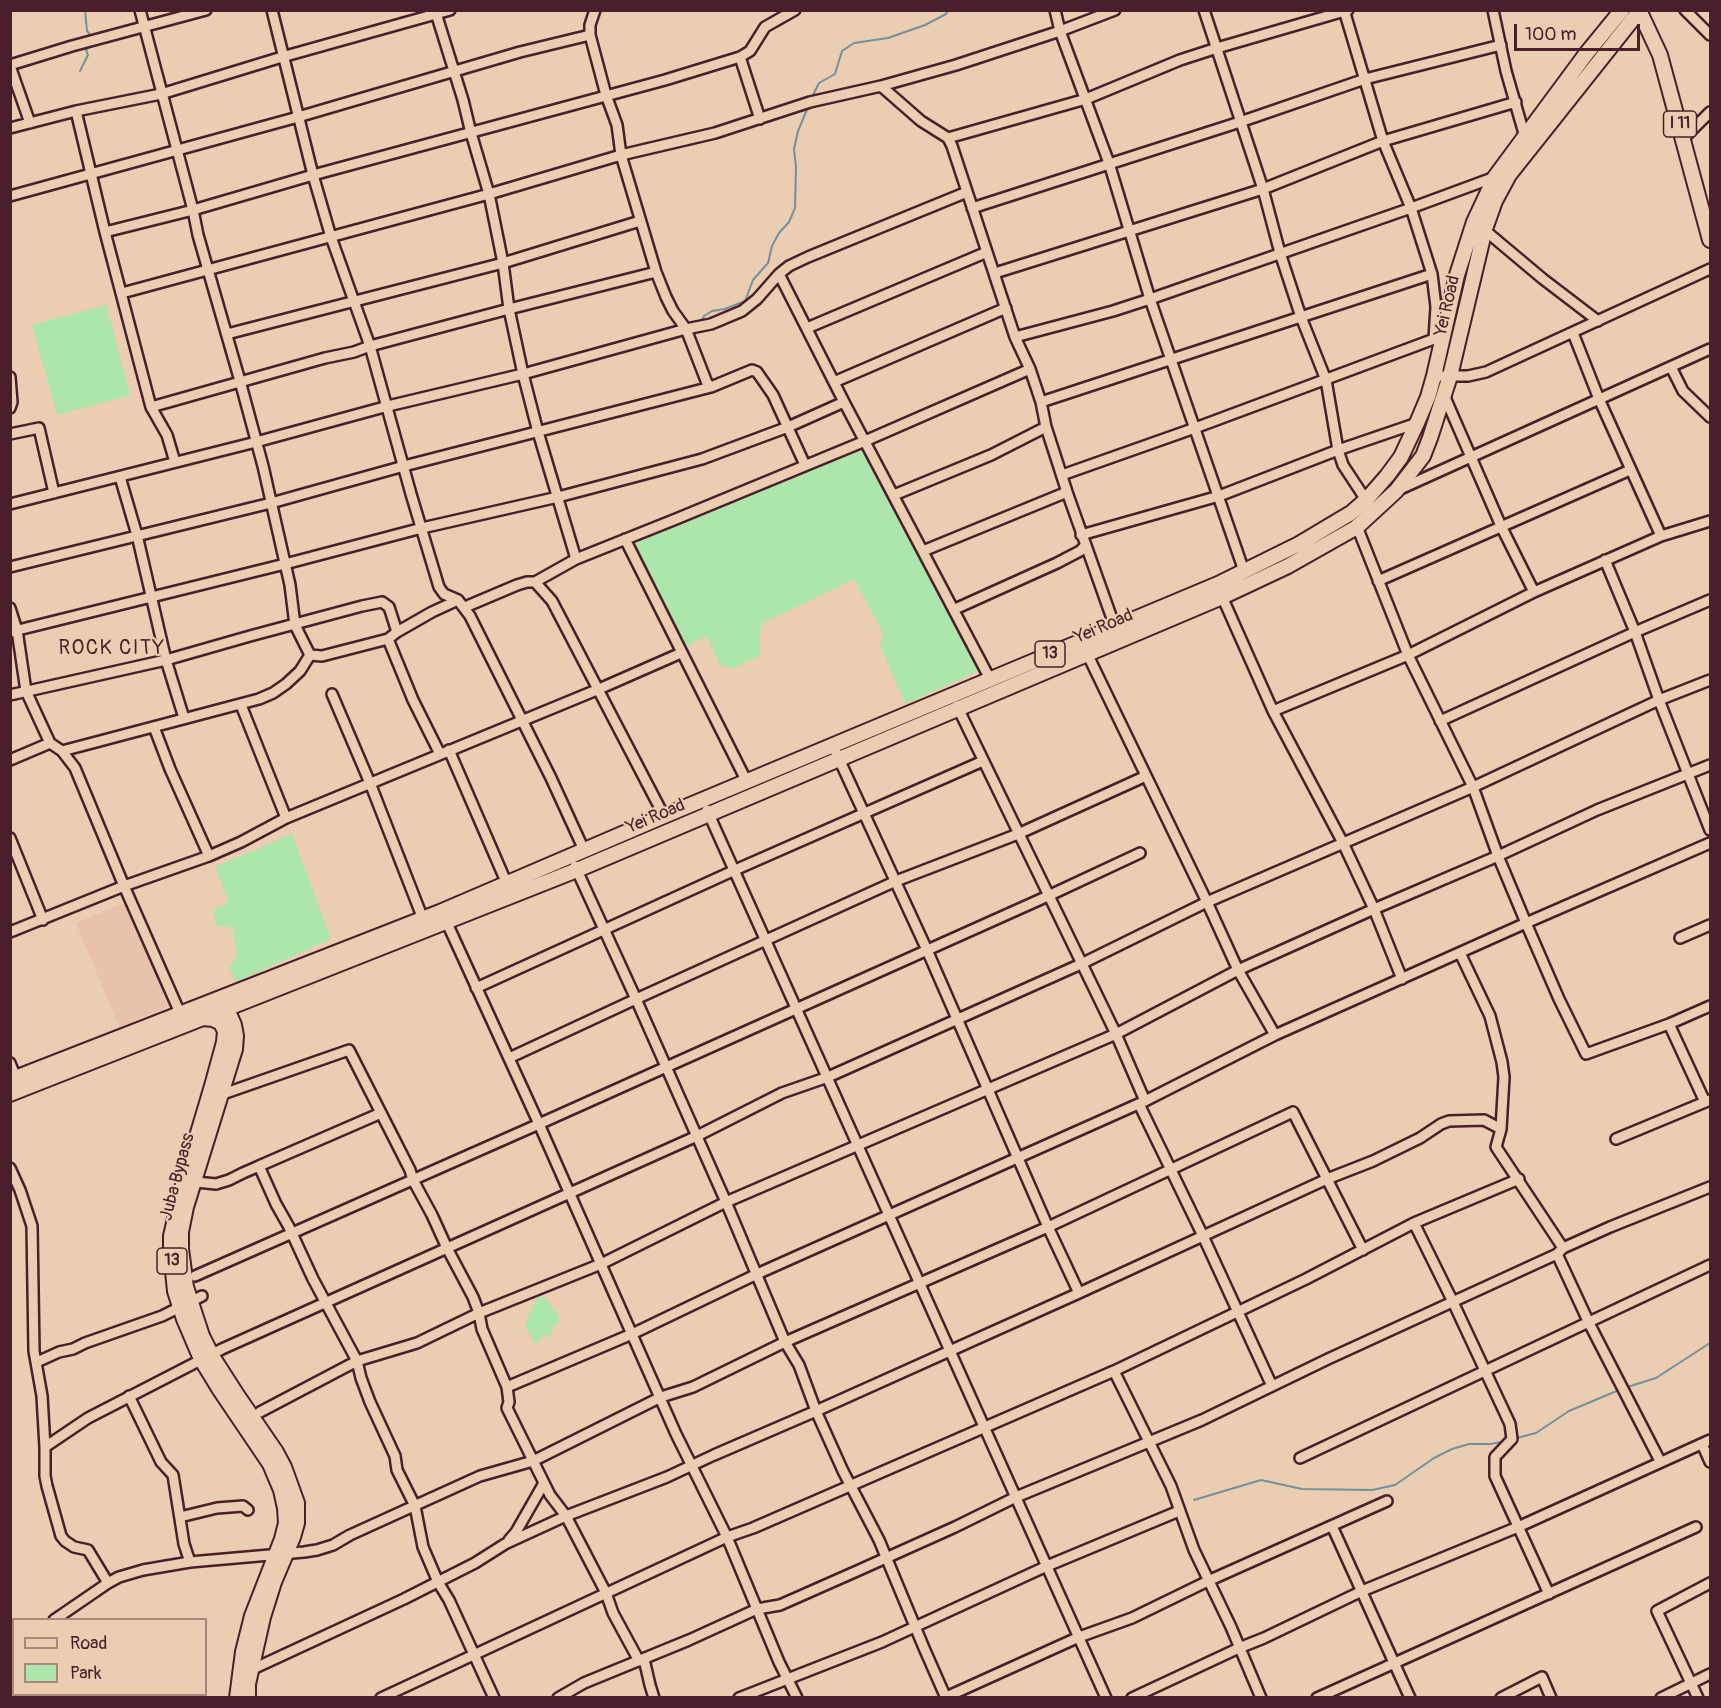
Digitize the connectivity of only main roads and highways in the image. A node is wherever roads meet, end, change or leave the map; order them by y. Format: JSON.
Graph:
{"nodes":[{"id":1,"x":1622,"y":10,"type":"edge"},
{"id":2,"x":1640,"y":11,"type":"edge"},
{"id":3,"x":1707,"y":207,"type":"edge"},
{"id":4,"x":1480,"y":226,"type":"junction"},
{"id":5,"x":1710,"y":240,"type":"edge"},
{"id":6,"x":1220,"y":591,"type":"junction"},
{"id":7,"x":1083,"y":647,"type":"junction"},
{"id":8,"x":205,"y":1004,"type":"junction"},
{"id":9,"x":225,"y":1010,"type":"junction"},
{"id":10,"x":203,"y":1018,"type":"junction"},
{"id":11,"x":13,"y":1079,"type":"edge"},
{"id":12,"x":10,"y":1094,"type":"edge"},
{"id":13,"x":237,"y":1698,"type":"edge"},
{"id":14,"x":248,"y":1698,"type":"edge"}],
"edges":[{"from":1,"to":4,"type":"main road","name":"Yei Road","number":"13"},
{"from":2,"to":3,"type":"main road","number":"I 11"},
{"from":2,"to":4,"type":"main road","name":"Yei Road"},
{"from":3,"to":5,"type":"main road","number":"I 11"},
{"from":4,"to":6,"type":"main road","name":"Yei Road","number":"13"},
{"from":4,"to":6,"type":"main road","name":"Yei Road"},
{"from":6,"to":7,"type":"main road","name":"Yei Road"},
{"from":6,"to":7,"type":"main road","name":"Yei Road","number":"13"},
{"from":7,"to":8,"type":"main road","name":"Yei Road","number":"13"},
{"from":7,"to":9,"type":"main road","name":"Yei Road"},
{"from":8,"to":9,"type":"main road"},
{"from":8,"to":11,"type":"main road"},
{"from":9,"to":10,"type":"main road","name":"Yei Road"},
{"from":9,"to":14,"type":"main road","name":"Juba Bypass"},
{"from":10,"to":12,"type":"main road"},
{"from":10,"to":13,"type":"main road","name":"Juba Bypass","number":"13"}]}
